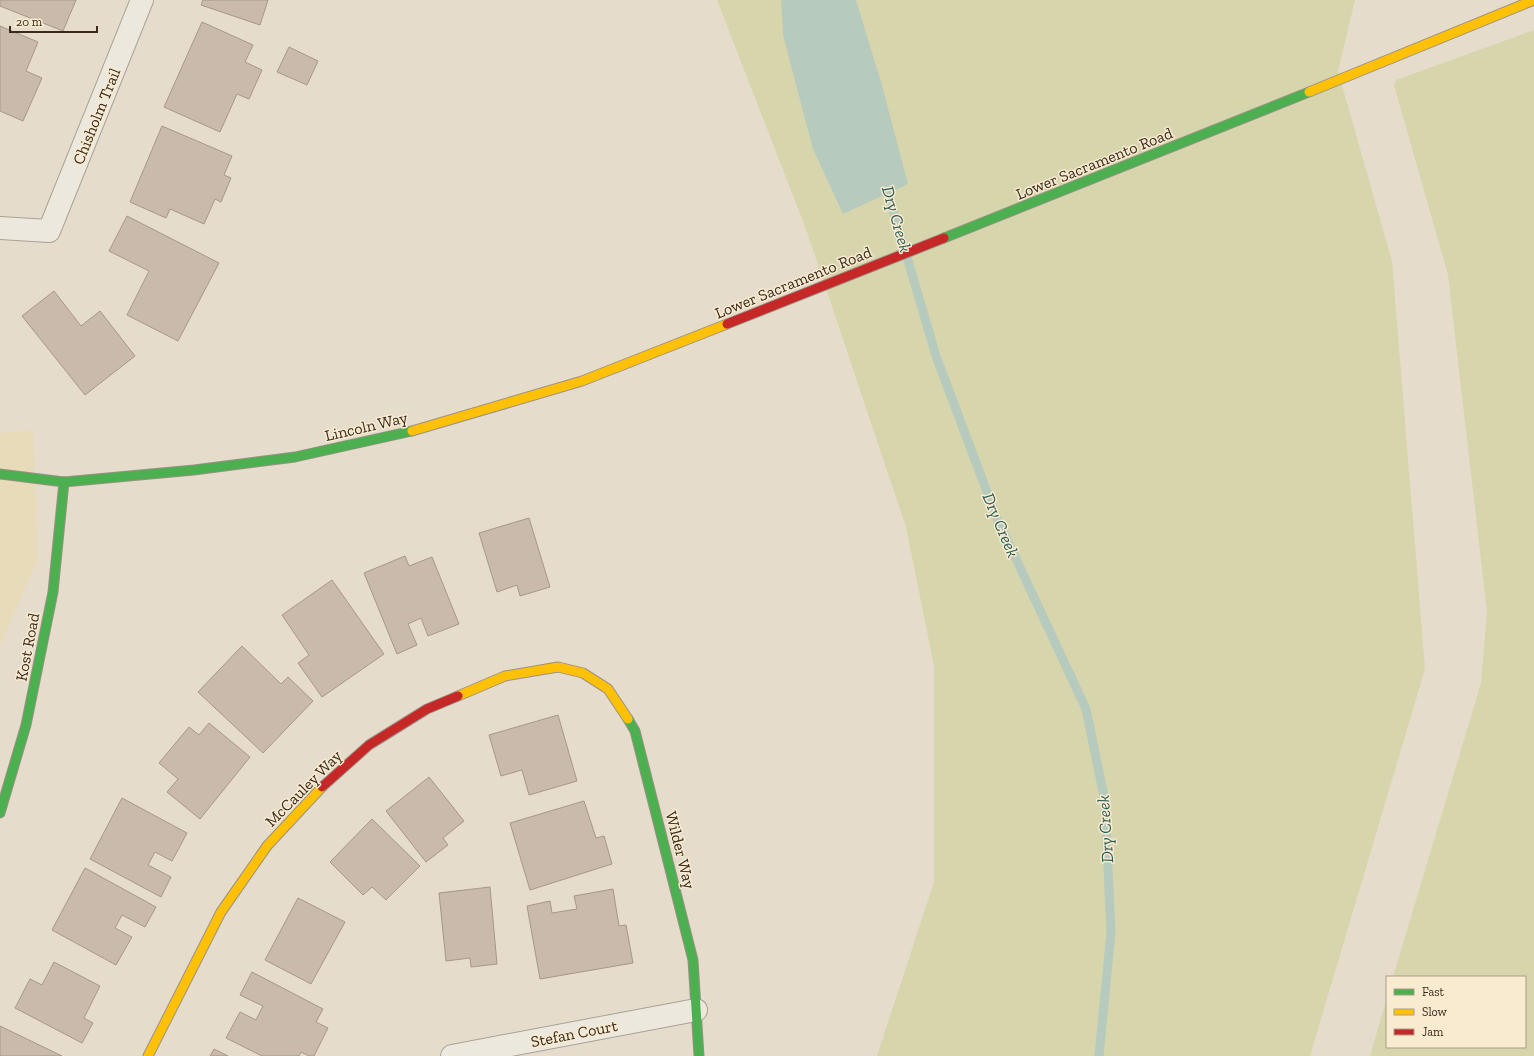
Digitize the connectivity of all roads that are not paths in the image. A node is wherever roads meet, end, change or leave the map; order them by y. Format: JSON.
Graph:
{"nodes":[{"id":1,"x":142,"y":0,"type":"edge"},
{"id":2,"x":1534,"y":0,"type":"edge"},
{"id":3,"x":0,"y":228,"type":"edge"},
{"id":4,"x":664,"y":350,"type":"joint"},
{"id":5,"x":0,"y":474,"type":"edge"},
{"id":6,"x":64,"y":482,"type":"junction"},
{"id":7,"x":583,"y":673,"type":"joint"},
{"id":8,"x":0,"y":813,"type":"edge"},
{"id":9,"x":696,"y":1010,"type":"junction"},
{"id":10,"x":148,"y":1056,"type":"edge"},
{"id":11,"x":452,"y":1056,"type":"edge"},
{"id":12,"x":699,"y":1056,"type":"edge"}],
"edges":[{"from":1,"to":3,"type":"street","name":"Chisholm Trail"},
{"from":2,"to":4,"type":"main road","name":"Lower Sacramento Road"},
{"from":4,"to":6,"type":"main road","name":"Lincoln Way"},
{"from":5,"to":6,"type":"main road","name":"Lincoln Way"},
{"from":6,"to":8,"type":"main road","name":"Kost Road"},
{"from":7,"to":9,"type":"main road","name":"Wilder Way"},
{"from":7,"to":10,"type":"main road","name":"McCauley Way"},
{"from":9,"to":11,"type":"street","name":"Stefan Court"},
{"from":9,"to":12,"type":"main road","name":"Wilder Way"}]}
